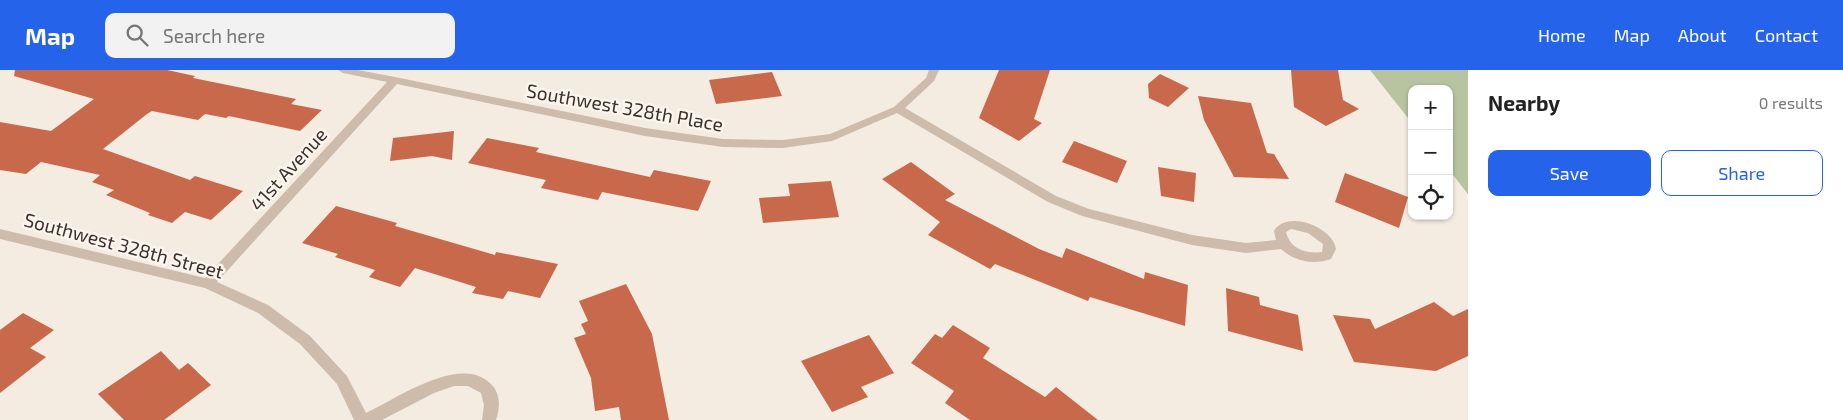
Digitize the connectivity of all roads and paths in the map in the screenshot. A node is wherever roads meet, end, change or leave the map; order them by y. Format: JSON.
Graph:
{"nodes":[{"id":1,"x":343,"y":70,"type":"edge"},
{"id":2,"x":934,"y":70,"type":"edge"},
{"id":3,"x":395,"y":80,"type":"junction"},
{"id":4,"x":898,"y":109,"type":"junction"},
{"id":5,"x":0,"y":234,"type":"edge"},
{"id":6,"x":1284,"y":244,"type":"dead end"},
{"id":7,"x":208,"y":284,"type":"junction"},
{"id":8,"x":362,"y":420,"type":"edge"},
{"id":9,"x":368,"y":420,"type":"edge"},
{"id":10,"x":489,"y":420,"type":"edge"}],
"edges":[{"from":1,"to":3,"type":"street","name":"Southwest 328th Place"},
{"from":2,"to":4,"type":"street"},
{"from":3,"to":4,"type":"street","name":"Southwest 328th Place"},
{"from":3,"to":7,"type":"street","name":"41st Avenue"},
{"from":4,"to":6,"type":"street"},
{"from":5,"to":7,"type":"street","name":"Southwest 328th Street"},
{"from":7,"to":8,"type":"street","name":"Southwest 328th Street"},
{"from":9,"to":10,"type":"street"}]}
